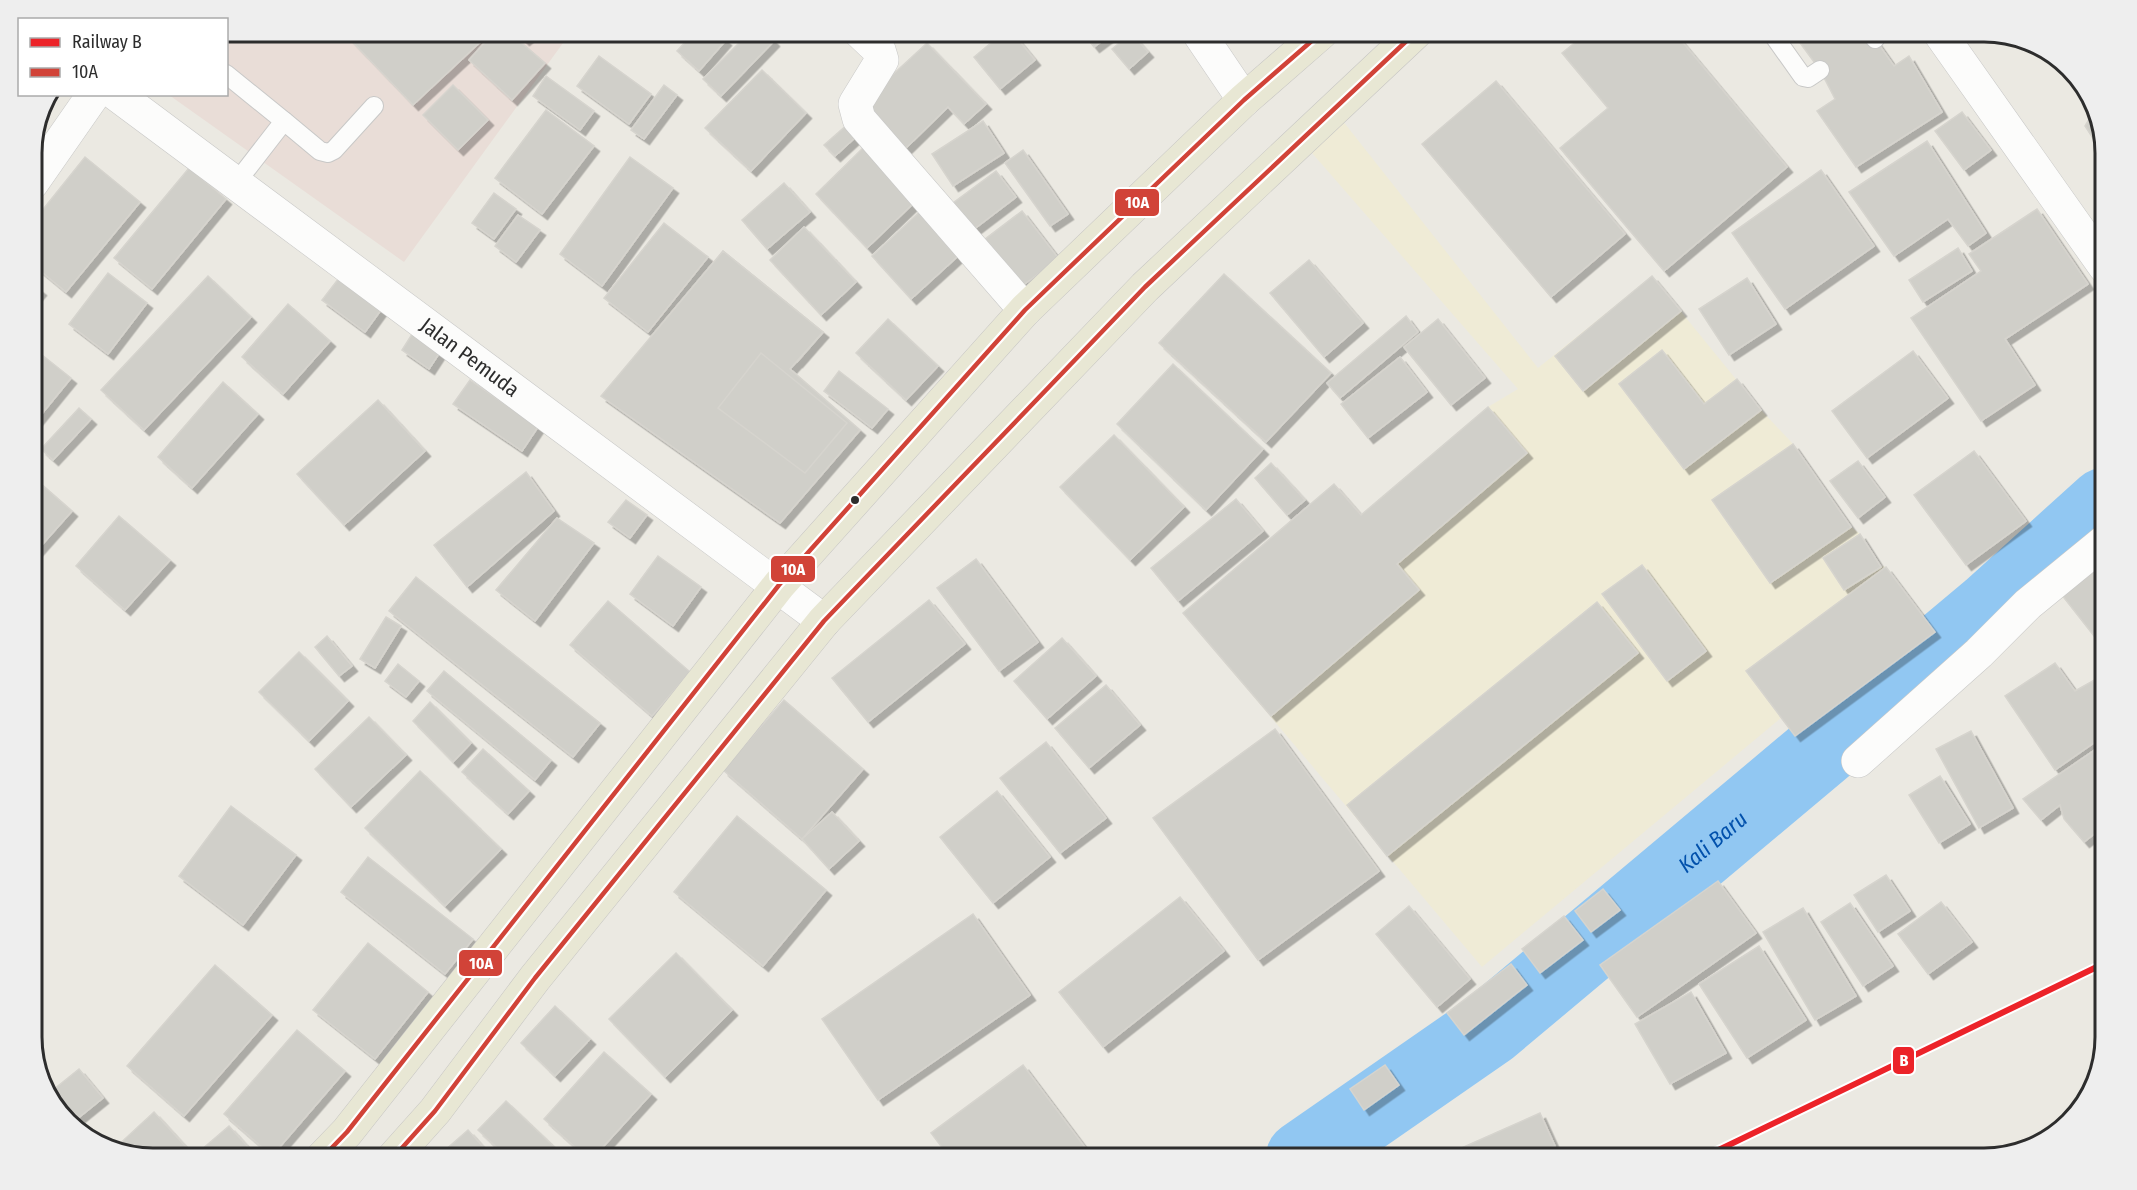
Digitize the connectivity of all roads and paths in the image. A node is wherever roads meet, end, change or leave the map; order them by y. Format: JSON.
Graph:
{"nodes":[{"id":1,"x":871,"y":42,"type":"edge"},
{"id":2,"x":1205,"y":42,"type":"edge"},
{"id":3,"x":1311,"y":42,"type":"edge"},
{"id":4,"x":1405,"y":42,"type":"edge"},
{"id":5,"x":1778,"y":42,"type":"edge"},
{"id":6,"x":1946,"y":42,"type":"edge"},
{"id":7,"x":1820,"y":70,"type":"dead end"},
{"id":8,"x":228,"y":76,"type":"edge"},
{"id":9,"x":93,"y":96,"type":"edge"},
{"id":10,"x":119,"y":96,"type":"edge"},
{"id":11,"x":1244,"y":100,"type":"junction"},
{"id":12,"x":374,"y":106,"type":"dead end"},
{"id":13,"x":284,"y":121,"type":"junction"},
{"id":14,"x":42,"y":169,"type":"edge"},
{"id":15,"x":236,"y":183,"type":"junction"},
{"id":16,"x":2095,"y":253,"type":"edge"},
{"id":17,"x":1025,"y":310,"type":"junction"},
{"id":18,"x":2095,"y":549,"type":"edge"},
{"id":19,"x":779,"y":585,"type":"junction"},
{"id":20,"x":824,"y":621,"type":"junction"},
{"id":21,"x":1858,"y":761,"type":"dead end"},
{"id":22,"x":332,"y":1148,"type":"edge"},
{"id":23,"x":402,"y":1148,"type":"edge"}],
"edges":[{"from":1,"to":17,"type":"street"},
{"from":2,"to":11,"type":"street"},
{"from":3,"to":11,"type":"main road"},
{"from":4,"to":20,"type":"main road"},
{"from":5,"to":7,"type":"lane"},
{"from":6,"to":16,"type":"street"},
{"from":8,"to":13,"type":"lane"},
{"from":9,"to":14,"type":"street"},
{"from":10,"to":15,"type":"street","name":"Jalan Pemuda"},
{"from":11,"to":17,"type":"main road"},
{"from":12,"to":13,"type":"lane"},
{"from":13,"to":15,"type":"lane"},
{"from":15,"to":19,"type":"street","name":"Jalan Pemuda"},
{"from":17,"to":19,"type":"main road"},
{"from":18,"to":21,"type":"street"},
{"from":19,"to":20,"type":"street","name":"Jalan Pemuda"},
{"from":19,"to":22,"type":"main road"},
{"from":20,"to":23,"type":"main road"}]}
